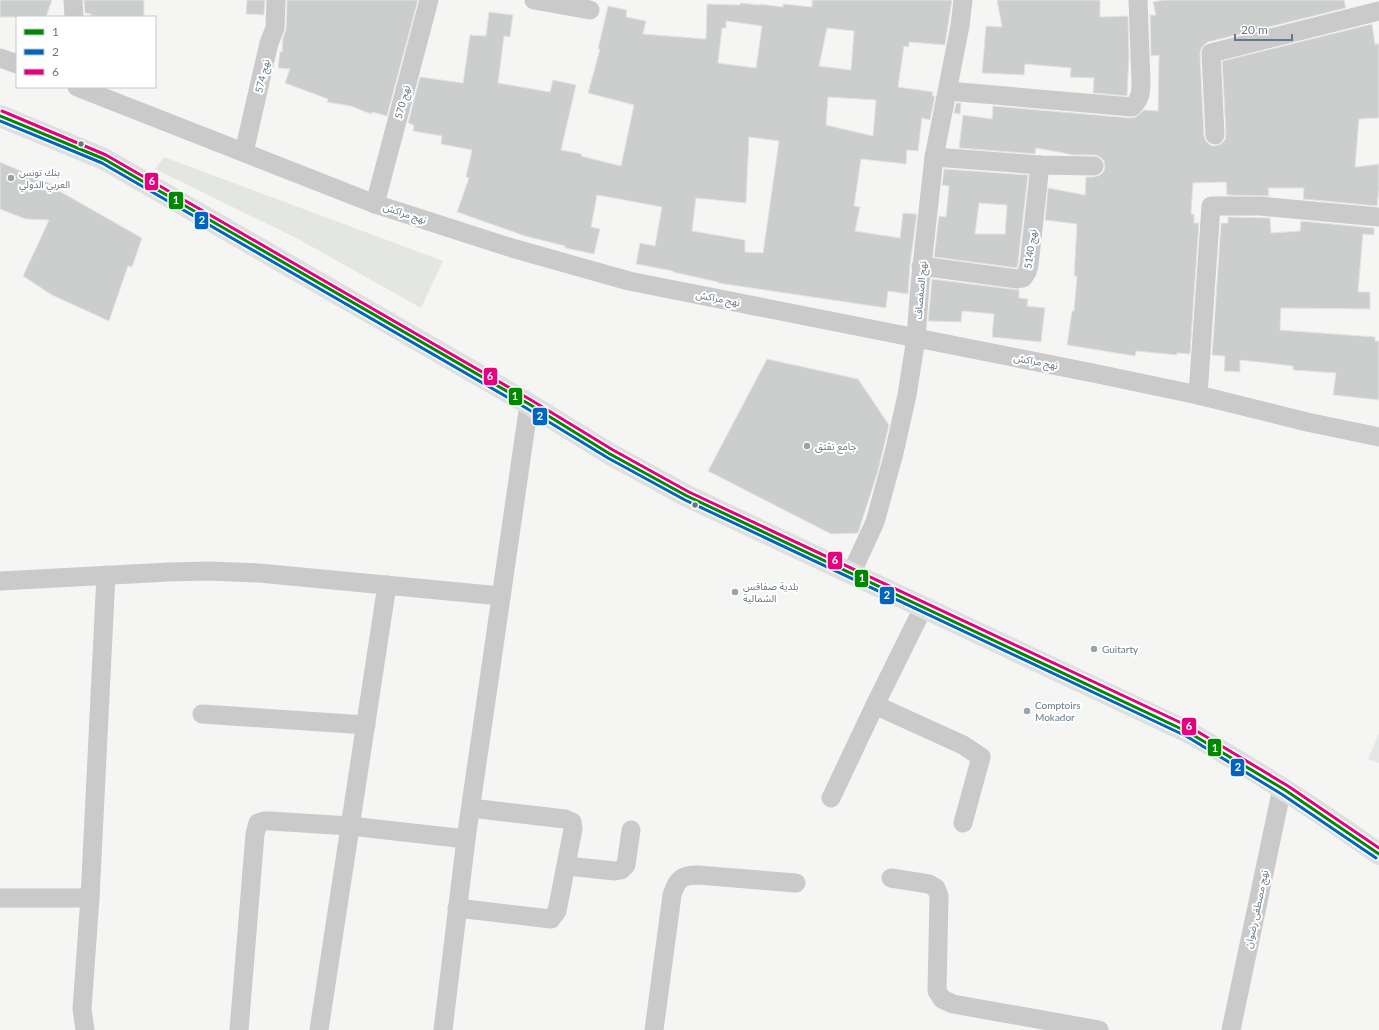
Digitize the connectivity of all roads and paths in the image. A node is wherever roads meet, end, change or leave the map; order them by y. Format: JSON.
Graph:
{"nodes":[{"id":1,"x":73,"y":0,"type":"edge"},
{"id":2,"x":276,"y":0,"type":"edge"},
{"id":3,"x":429,"y":0,"type":"edge"},
{"id":4,"x":534,"y":0,"type":"edge"},
{"id":5,"x":963,"y":0,"type":"edge"},
{"id":6,"x":1138,"y":0,"type":"edge"},
{"id":7,"x":590,"y":10,"type":"dead end"},
{"id":8,"x":1379,"y":11,"type":"edge"},
{"id":9,"x":74,"y":16,"type":"edge"},
{"id":10,"x":0,"y":58,"type":"edge"},
{"id":11,"x":16,"y":64,"type":"edge"},
{"id":12,"x":80,"y":88,"type":"edge"},
{"id":13,"x":948,"y":91,"type":"junction"},
{"id":14,"x":0,"y":116,"type":"edge"},
{"id":15,"x":1215,"y":135,"type":"dead end"},
{"id":16,"x":244,"y":152,"type":"junction"},
{"id":17,"x":934,"y":157,"type":"junction"},
{"id":18,"x":1040,"y":165,"type":"junction"},
{"id":19,"x":1094,"y":166,"type":"dead end"},
{"id":20,"x":375,"y":204,"type":"junction"},
{"id":21,"x":1379,"y":217,"type":"edge"},
{"id":22,"x":922,"y":266,"type":"junction"},
{"id":23,"x":916,"y":338,"type":"junction"},
{"id":24,"x":1198,"y":395,"type":"junction"},
{"id":25,"x":530,"y":404,"type":"junction"},
{"id":26,"x":1379,"y":437,"type":"edge"},
{"id":27,"x":851,"y":574,"type":"junction"},
{"id":28,"x":106,"y":575,"type":"junction"},
{"id":29,"x":0,"y":581,"type":"edge"},
{"id":30,"x":387,"y":585,"type":"junction"},
{"id":31,"x":501,"y":596,"type":"junction"},
{"id":32,"x":923,"y":608,"type":"junction"},
{"id":33,"x":875,"y":705,"type":"junction"},
{"id":34,"x":202,"y":714,"type":"dead end"},
{"id":35,"x":366,"y":725,"type":"junction"},
{"id":36,"x":1282,"y":788,"type":"junction"},
{"id":37,"x":832,"y":798,"type":"dead end"},
{"id":38,"x":471,"y":808,"type":"junction"},
{"id":39,"x":963,"y":823,"type":"dead end"},
{"id":40,"x":350,"y":826,"type":"junction"},
{"id":41,"x":631,"y":830,"type":"dead end"},
{"id":42,"x":466,"y":839,"type":"junction"},
{"id":43,"x":1379,"y":854,"type":"edge"},
{"id":44,"x":567,"y":866,"type":"junction"},
{"id":45,"x":891,"y":878,"type":"dead end"},
{"id":46,"x":796,"y":883,"type":"dead end"},
{"id":47,"x":0,"y":898,"type":"edge"},
{"id":48,"x":90,"y":898,"type":"junction"},
{"id":49,"x":457,"y":908,"type":"junction"},
{"id":50,"x":85,"y":1030,"type":"edge"},
{"id":51,"x":239,"y":1030,"type":"edge"},
{"id":52,"x":319,"y":1030,"type":"edge"},
{"id":53,"x":443,"y":1030,"type":"edge"},
{"id":54,"x":654,"y":1030,"type":"edge"},
{"id":55,"x":1099,"y":1030,"type":"edge"},
{"id":56,"x":1230,"y":1030,"type":"edge"}],
"edges":[{"from":1,"to":9,"type":"street"},
{"from":2,"to":16,"type":"street","name":"نهج 574"},
{"from":3,"to":20,"type":"street","name":"نهج 570"},
{"from":4,"to":7,"type":"street"},
{"from":5,"to":13,"type":"street","name":"نهج الصفصاف"},
{"from":6,"to":13,"type":"street"},
{"from":8,"to":15,"type":"street"},
{"from":10,"to":11,"type":"street"},
{"from":12,"to":16,"type":"street","name":"نهج مراكش"},
{"from":13,"to":17,"type":"street","name":"نهج الصفصاف"},
{"from":14,"to":25,"type":"main road"},
{"from":16,"to":20,"type":"street","name":"نهج مراكش"},
{"from":17,"to":18,"type":"street"},
{"from":17,"to":22,"type":"street","name":"نهج الصفصاف"},
{"from":18,"to":19,"type":"street"},
{"from":18,"to":22,"type":"street","name":"نهج 5140"},
{"from":20,"to":23,"type":"street","name":"نهج مراكش"},
{"from":21,"to":24,"type":"street"},
{"from":22,"to":23,"type":"street","name":"نهج الصفصاف"},
{"from":23,"to":24,"type":"street","name":"نهج مراكش"},
{"from":23,"to":27,"type":"street","name":"نهج الصفصاف"},
{"from":24,"to":26,"type":"street","name":"نهج مراكش"},
{"from":25,"to":27,"type":"main road"},
{"from":25,"to":31,"type":"street"},
{"from":27,"to":32,"type":"main road"},
{"from":28,"to":29,"type":"street"},
{"from":28,"to":30,"type":"street"},
{"from":28,"to":48,"type":"street"},
{"from":30,"to":31,"type":"street"},
{"from":30,"to":35,"type":"street"},
{"from":31,"to":38,"type":"street"},
{"from":32,"to":33,"type":"street"},
{"from":32,"to":36,"type":"main road"},
{"from":33,"to":37,"type":"street"},
{"from":33,"to":39,"type":"street"},
{"from":34,"to":35,"type":"street"},
{"from":35,"to":40,"type":"street"},
{"from":36,"to":43,"type":"main road"},
{"from":36,"to":56,"type":"street","name":"نهج مصطفى رضوان"},
{"from":38,"to":42,"type":"street"},
{"from":38,"to":44,"type":"street"},
{"from":40,"to":42,"type":"street"},
{"from":40,"to":51,"type":"street"},
{"from":40,"to":52,"type":"street"},
{"from":41,"to":44,"type":"street"},
{"from":42,"to":49,"type":"street"},
{"from":44,"to":49,"type":"street"},
{"from":45,"to":55,"type":"street"},
{"from":46,"to":54,"type":"street"},
{"from":47,"to":48,"type":"street"},
{"from":48,"to":50,"type":"street"},
{"from":49,"to":53,"type":"street"}]}
